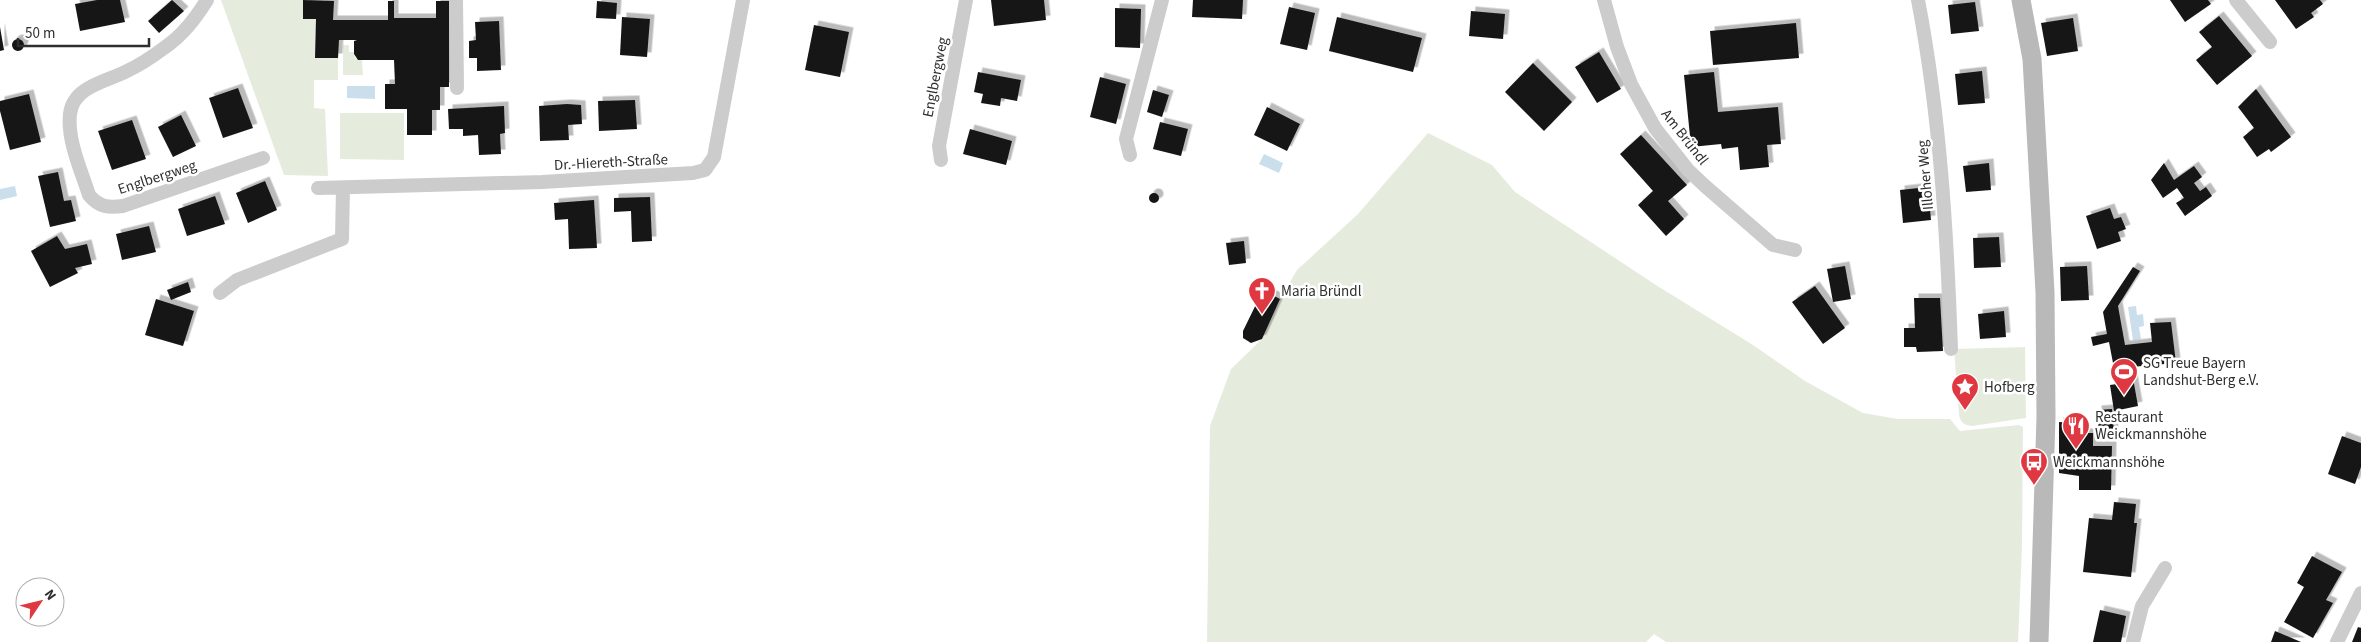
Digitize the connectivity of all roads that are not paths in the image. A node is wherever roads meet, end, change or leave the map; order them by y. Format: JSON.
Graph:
{"nodes":[{"id":1,"x":207,"y":0,"type":"edge"},
{"id":2,"x":456,"y":0,"type":"edge"},
{"id":3,"x":743,"y":0,"type":"edge"},
{"id":4,"x":966,"y":0,"type":"edge"},
{"id":5,"x":1162,"y":0,"type":"edge"},
{"id":6,"x":1604,"y":0,"type":"edge"},
{"id":7,"x":1918,"y":0,"type":"edge"},
{"id":8,"x":2021,"y":0,"type":"edge"},
{"id":9,"x":2236,"y":0,"type":"edge"},
{"id":10,"x":2270,"y":42,"type":"dead end"},
{"id":11,"x":457,"y":88,"type":"dead end"},
{"id":12,"x":1130,"y":155,"type":"dead end"},
{"id":13,"x":263,"y":158,"type":"dead end"},
{"id":14,"x":941,"y":160,"type":"dead end"},
{"id":15,"x":318,"y":188,"type":"dead end"},
{"id":16,"x":343,"y":188,"type":"junction"},
{"id":17,"x":1795,"y":250,"type":"dead end"},
{"id":18,"x":220,"y":293,"type":"dead end"},
{"id":19,"x":1951,"y":349,"type":"dead end"},
{"id":20,"x":2165,"y":568,"type":"dead end"},
{"id":21,"x":2361,"y":593,"type":"edge"},
{"id":22,"x":2039,"y":642,"type":"edge"},
{"id":23,"x":2133,"y":642,"type":"edge"},
{"id":24,"x":2337,"y":642,"type":"edge"}],
"edges":[{"from":1,"to":13,"type":"street","name":"Englbergweg"},
{"from":2,"to":11,"type":"street"},
{"from":3,"to":16,"type":"street","name":"Dr.-Hiereth-Straße"},
{"from":4,"to":14,"type":"street","name":"Englbergweg"},
{"from":5,"to":12,"type":"street"},
{"from":6,"to":17,"type":"street","name":"Am Bründl"},
{"from":7,"to":19,"type":"street","name":"Illoher Weg"},
{"from":8,"to":22,"type":"street"},
{"from":9,"to":10,"type":"street"},
{"from":15,"to":16,"type":"street","name":"Dr.-Hiereth-Straße"},
{"from":16,"to":18,"type":"street"},
{"from":20,"to":23,"type":"street"},
{"from":21,"to":24,"type":"street"}]}
